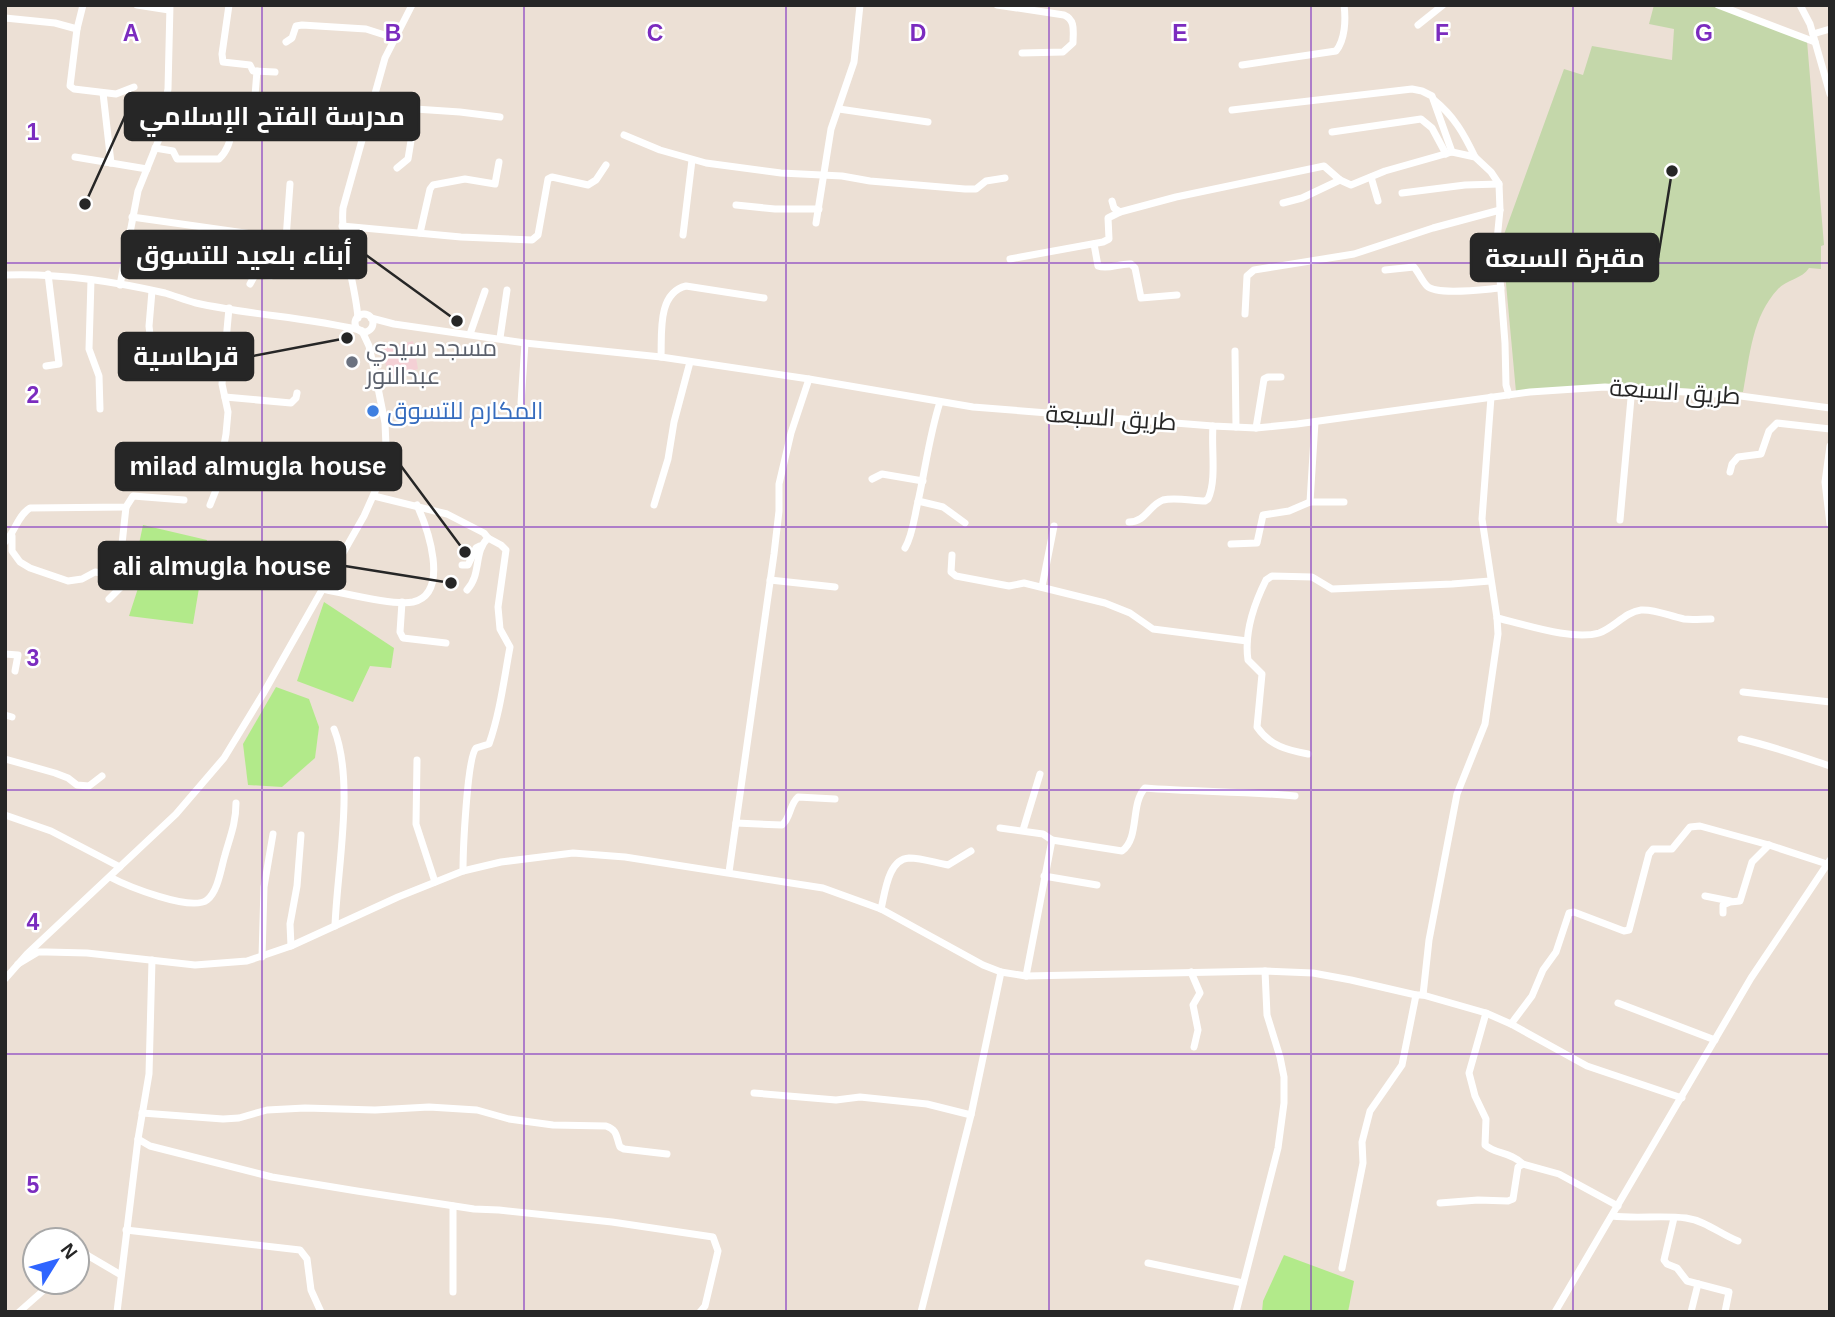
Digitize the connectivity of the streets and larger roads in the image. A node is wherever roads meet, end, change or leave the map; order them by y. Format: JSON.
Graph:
{"nodes":[{"id":1,"x":83,"y":5,"type":"edge"},
{"id":2,"x":137,"y":5,"type":"edge"},
{"id":3,"x":229,"y":5,"type":"edge"},
{"id":4,"x":412,"y":5,"type":"edge"},
{"id":5,"x":860,"y":5,"type":"edge"},
{"id":6,"x":997,"y":5,"type":"edge"},
{"id":7,"x":1344,"y":5,"type":"edge"},
{"id":8,"x":1443,"y":5,"type":"edge"},
{"id":9,"x":1718,"y":5,"type":"edge"},
{"id":10,"x":1800,"y":5,"type":"edge"},
{"id":11,"x":169,"y":8,"type":"edge"},
{"id":12,"x":5,"y":18,"type":"edge"},
{"id":13,"x":1418,"y":25,"type":"dead end"},
{"id":14,"x":76,"y":29,"type":"junction"},
{"id":15,"x":1830,"y":29,"type":"edge"},
{"id":16,"x":394,"y":38,"type":"junction"},
{"id":17,"x":1814,"y":38,"type":"junction"},
{"id":18,"x":286,"y":43,"type":"dead end"},
{"id":19,"x":1022,"y":53,"type":"dead end"},
{"id":20,"x":1242,"y":65,"type":"dead end"},
{"id":21,"x":257,"y":71,"type":"junction"},
{"id":22,"x":275,"y":72,"type":"dead end"},
{"id":23,"x":134,"y":88,"type":"dead end"},
{"id":24,"x":103,"y":93,"type":"junction"},
{"id":25,"x":1830,"y":94,"type":"edge"},
{"id":26,"x":1434,"y":100,"type":"junction"},
{"id":27,"x":254,"y":108,"type":"junction"},
{"id":28,"x":370,"y":108,"type":"junction"},
{"id":29,"x":839,"y":109,"type":"junction"},
{"id":30,"x":416,"y":110,"type":"junction"},
{"id":31,"x":1232,"y":110,"type":"dead end"},
{"id":32,"x":500,"y":117,"type":"dead end"},
{"id":33,"x":928,"y":122,"type":"dead end"},
{"id":34,"x":1332,"y":132,"type":"dead end"},
{"id":35,"x":624,"y":135,"type":"dead end"},
{"id":36,"x":155,"y":148,"type":"junction"},
{"id":37,"x":1449,"y":153,"type":"junction"},
{"id":38,"x":75,"y":157,"type":"dead end"},
{"id":39,"x":1475,"y":157,"type":"junction"},
{"id":40,"x":692,"y":160,"type":"junction"},
{"id":41,"x":499,"y":162,"type":"dead end"},
{"id":42,"x":111,"y":163,"type":"junction"},
{"id":43,"x":606,"y":165,"type":"dead end"},
{"id":44,"x":397,"y":168,"type":"dead end"},
{"id":45,"x":147,"y":169,"type":"junction"},
{"id":46,"x":822,"y":174,"type":"junction"},
{"id":47,"x":1371,"y":177,"type":"junction"},
{"id":48,"x":1005,"y":178,"type":"dead end"},
{"id":49,"x":1340,"y":180,"type":"junction"},
{"id":50,"x":289,"y":184,"type":"dead end"},
{"id":51,"x":1499,"y":184,"type":"junction"},
{"id":52,"x":1402,"y":193,"type":"dead end"},
{"id":53,"x":1112,"y":201,"type":"dead end"},
{"id":54,"x":1378,"y":201,"type":"dead end"},
{"id":55,"x":1283,"y":204,"type":"dead end"},
{"id":56,"x":736,"y":205,"type":"dead end"},
{"id":57,"x":818,"y":208,"type":"junction"},
{"id":58,"x":1500,"y":210,"type":"junction"},
{"id":59,"x":1120,"y":212,"type":"junction"},
{"id":60,"x":132,"y":217,"type":"junction"},
{"id":61,"x":816,"y":223,"type":"dead end"},
{"id":62,"x":342,"y":226,"type":"junction"},
{"id":63,"x":420,"y":233,"type":"junction"},
{"id":64,"x":683,"y":236,"type":"dead end"},
{"id":65,"x":283,"y":239,"type":"junction"},
{"id":66,"x":1094,"y":244,"type":"junction"},
{"id":67,"x":344,"y":247,"type":"junction"},
{"id":68,"x":1010,"y":259,"type":"dead end"},
{"id":69,"x":1385,"y":270,"type":"dead end"},
{"id":70,"x":48,"y":274,"type":"junction"},
{"id":71,"x":5,"y":275,"type":"edge"},
{"id":72,"x":91,"y":280,"type":"junction"},
{"id":73,"x":250,"y":284,"type":"dead end"},
{"id":74,"x":120,"y":285,"type":"junction"},
{"id":75,"x":1501,"y":288,"type":"junction"},
{"id":76,"x":507,"y":290,"type":"dead end"},
{"id":77,"x":152,"y":291,"type":"junction"},
{"id":78,"x":485,"y":291,"type":"dead end"},
{"id":79,"x":1177,"y":295,"type":"dead end"},
{"id":80,"x":356,"y":297,"type":"junction"},
{"id":81,"x":764,"y":298,"type":"dead end"},
{"id":82,"x":229,"y":308,"type":"junction"},
{"id":83,"x":1245,"y":314,"type":"dead end"},
{"id":84,"x":371,"y":317,"type":"junction"},
{"id":85,"x":357,"y":318,"type":"junction"},
{"id":86,"x":394,"y":324,"type":"junction"},
{"id":87,"x":338,"y":325,"type":"junction"},
{"id":88,"x":371,"y":328,"type":"junction"},
{"id":89,"x":361,"y":331,"type":"junction"},
{"id":90,"x":470,"y":334,"type":"junction"},
{"id":91,"x":500,"y":338,"type":"junction"},
{"id":92,"x":525,"y":343,"type":"junction"},
{"id":93,"x":369,"y":346,"type":"junction"},
{"id":94,"x":1235,"y":351,"type":"dead end"},
{"id":95,"x":661,"y":357,"type":"junction"},
{"id":96,"x":690,"y":362,"type":"junction"},
{"id":97,"x":46,"y":366,"type":"dead end"},
{"id":98,"x":154,"y":371,"type":"dead end"},
{"id":99,"x":1281,"y":377,"type":"dead end"},
{"id":100,"x":809,"y":379,"type":"junction"},
{"id":101,"x":1632,"y":387,"type":"junction"},
{"id":102,"x":297,"y":393,"type":"dead end"},
{"id":103,"x":1509,"y":395,"type":"junction"},
{"id":104,"x":225,"y":397,"type":"junction"},
{"id":105,"x":1491,"y":397,"type":"junction"},
{"id":106,"x":521,"y":402,"type":"dead end"},
{"id":107,"x":940,"y":402,"type":"junction"},
{"id":108,"x":1830,"y":408,"type":"edge"},
{"id":109,"x":100,"y":409,"type":"dead end"},
{"id":110,"x":1315,"y":422,"type":"junction"},
{"id":111,"x":1213,"y":425,"type":"junction"},
{"id":112,"x":1236,"y":427,"type":"junction"},
{"id":113,"x":1256,"y":428,"type":"junction"},
{"id":114,"x":1830,"y":429,"type":"edge"},
{"id":115,"x":1830,"y":446,"type":"edge"},
{"id":116,"x":1730,"y":472,"type":"dead end"},
{"id":117,"x":872,"y":479,"type":"dead end"},
{"id":118,"x":923,"y":481,"type":"junction"},
{"id":119,"x":374,"y":496,"type":"junction"},
{"id":120,"x":184,"y":500,"type":"dead end"},
{"id":121,"x":918,"y":501,"type":"junction"},
{"id":122,"x":1310,"y":502,"type":"junction"},
{"id":123,"x":1345,"y":502,"type":"dead end"},
{"id":124,"x":210,"y":505,"type":"dead end"},
{"id":125,"x":417,"y":505,"type":"junction"},
{"id":126,"x":654,"y":505,"type":"dead end"},
{"id":127,"x":126,"y":507,"type":"junction"},
{"id":128,"x":1620,"y":520,"type":"dead end"},
{"id":129,"x":1129,"y":522,"type":"dead end"},
{"id":130,"x":965,"y":523,"type":"dead end"},
{"id":131,"x":1830,"y":524,"type":"edge"},
{"id":132,"x":1054,"y":526,"type":"dead end"},
{"id":133,"x":12,"y":536,"type":"junction"},
{"id":134,"x":488,"y":538,"type":"junction"},
{"id":135,"x":5,"y":542,"type":"edge"},
{"id":136,"x":1231,"y":544,"type":"dead end"},
{"id":137,"x":481,"y":545,"type":"junction"},
{"id":138,"x":905,"y":548,"type":"dead end"},
{"id":139,"x":246,"y":552,"type":"dead end"},
{"id":140,"x":952,"y":555,"type":"dead end"},
{"id":141,"x":336,"y":565,"type":"junction"},
{"id":142,"x":462,"y":565,"type":"dead end"},
{"id":143,"x":127,"y":577,"type":"junction"},
{"id":144,"x":770,"y":580,"type":"junction"},
{"id":145,"x":1490,"y":580,"type":"junction"},
{"id":146,"x":835,"y":587,"type":"dead end"},
{"id":147,"x":1042,"y":587,"type":"junction"},
{"id":148,"x":322,"y":589,"type":"junction"},
{"id":149,"x":467,"y":590,"type":"dead end"},
{"id":150,"x":108,"y":599,"type":"dead end"},
{"id":151,"x":402,"y":602,"type":"junction"},
{"id":152,"x":1497,"y":618,"type":"junction"},
{"id":153,"x":1711,"y":619,"type":"dead end"},
{"id":154,"x":1247,"y":641,"type":"junction"},
{"id":155,"x":446,"y":643,"type":"dead end"},
{"id":156,"x":5,"y":654,"type":"edge"},
{"id":157,"x":15,"y":671,"type":"dead end"},
{"id":158,"x":1743,"y":692,"type":"dead end"},
{"id":159,"x":1830,"y":702,"type":"edge"},
{"id":160,"x":334,"y":729,"type":"dead end"},
{"id":161,"x":1741,"y":739,"type":"dead end"},
{"id":162,"x":1308,"y":754,"type":"dead end"},
{"id":163,"x":5,"y":759,"type":"edge"},
{"id":164,"x":417,"y":760,"type":"dead end"},
{"id":165,"x":1830,"y":766,"type":"edge"},
{"id":166,"x":1040,"y":774,"type":"dead end"},
{"id":167,"x":102,"y":776,"type":"dead end"},
{"id":168,"x":1295,"y":796,"type":"dead end"},
{"id":169,"x":835,"y":799,"type":"dead end"},
{"id":170,"x":236,"y":803,"type":"dead end"},
{"id":171,"x":5,"y":816,"type":"edge"},
{"id":172,"x":736,"y":823,"type":"junction"},
{"id":173,"x":1000,"y":828,"type":"dead end"},
{"id":174,"x":1023,"y":830,"type":"junction"},
{"id":175,"x":273,"y":834,"type":"dead end"},
{"id":176,"x":301,"y":835,"type":"dead end"},
{"id":177,"x":1052,"y":840,"type":"junction"},
{"id":178,"x":1769,"y":845,"type":"junction"},
{"id":179,"x":971,"y":851,"type":"dead end"},
{"id":180,"x":1828,"y":862,"type":"edge"},
{"id":181,"x":120,"y":867,"type":"junction"},
{"id":182,"x":463,"y":871,"type":"junction"},
{"id":183,"x":729,"y":872,"type":"junction"},
{"id":184,"x":1044,"y":876,"type":"junction"},
{"id":185,"x":110,"y":877,"type":"junction"},
{"id":186,"x":435,"y":882,"type":"junction"},
{"id":187,"x":1097,"y":885,"type":"dead end"},
{"id":188,"x":1704,"y":896,"type":"dead end"},
{"id":189,"x":1730,"y":901,"type":"junction"},
{"id":190,"x":881,"y":908,"type":"junction"},
{"id":191,"x":1723,"y":913,"type":"dead end"},
{"id":192,"x":335,"y":926,"type":"junction"},
{"id":193,"x":291,"y":946,"type":"junction"},
{"id":194,"x":262,"y":957,"type":"junction"},
{"id":195,"x":152,"y":960,"type":"junction"},
{"id":196,"x":18,"y":964,"type":"junction"},
{"id":197,"x":1265,"y":971,"type":"junction"},
{"id":198,"x":1001,"y":972,"type":"junction"},
{"id":199,"x":1191,"y":972,"type":"junction"},
{"id":200,"x":1026,"y":976,"type":"junction"},
{"id":201,"x":5,"y":979,"type":"edge"},
{"id":202,"x":1419,"y":995,"type":"junction"},
{"id":203,"x":1618,"y":1003,"type":"dead end"},
{"id":204,"x":1486,"y":1013,"type":"junction"},
{"id":205,"x":1511,"y":1024,"type":"junction"},
{"id":206,"x":1715,"y":1040,"type":"junction"},
{"id":207,"x":1194,"y":1047,"type":"dead end"},
{"id":208,"x":754,"y":1093,"type":"dead end"},
{"id":209,"x":1682,"y":1098,"type":"junction"},
{"id":210,"x":142,"y":1113,"type":"junction"},
{"id":211,"x":971,"y":1115,"type":"junction"},
{"id":212,"x":138,"y":1139,"type":"junction"},
{"id":213,"x":667,"y":1154,"type":"dead end"},
{"id":214,"x":1523,"y":1164,"type":"junction"},
{"id":215,"x":1440,"y":1203,"type":"dead end"},
{"id":216,"x":453,"y":1206,"type":"junction"},
{"id":217,"x":1618,"y":1206,"type":"junction"},
{"id":218,"x":1612,"y":1216,"type":"junction"},
{"id":219,"x":1674,"y":1218,"type":"junction"},
{"id":220,"x":126,"y":1230,"type":"junction"},
{"id":221,"x":1738,"y":1241,"type":"dead end"},
{"id":222,"x":91,"y":1257,"type":"edge"},
{"id":223,"x":1149,"y":1263,"type":"dead end"},
{"id":224,"x":1342,"y":1268,"type":"dead end"},
{"id":225,"x":121,"y":1275,"type":"junction"},
{"id":226,"x":1243,"y":1283,"type":"junction"},
{"id":227,"x":1698,"y":1284,"type":"junction"},
{"id":228,"x":453,"y":1292,"type":"dead end"},
{"id":229,"x":37,"y":1296,"type":"edge"},
{"id":230,"x":19,"y":1312,"type":"edge"},
{"id":231,"x":117,"y":1312,"type":"edge"},
{"id":232,"x":321,"y":1312,"type":"edge"},
{"id":233,"x":700,"y":1312,"type":"edge"},
{"id":234,"x":921,"y":1312,"type":"edge"},
{"id":235,"x":1236,"y":1312,"type":"edge"},
{"id":236,"x":1555,"y":1312,"type":"edge"},
{"id":237,"x":1691,"y":1312,"type":"edge"},
{"id":238,"x":1725,"y":1312,"type":"edge"}],
"edges":[{"from":1,"to":14,"type":"street"},
{"from":2,"to":11,"type":"street"},
{"from":3,"to":21,"type":"street"},
{"from":4,"to":16,"type":"street"},
{"from":5,"to":29,"type":"street"},
{"from":6,"to":19,"type":"street"},
{"from":7,"to":20,"type":"street"},
{"from":8,"to":13,"type":"street"},
{"from":9,"to":17,"type":"street"},
{"from":10,"to":17,"type":"street"},
{"from":11,"to":36,"type":"street"},
{"from":12,"to":14,"type":"street"},
{"from":14,"to":24,"type":"street"},
{"from":15,"to":17,"type":"street"},
{"from":16,"to":18,"type":"street"},
{"from":16,"to":28,"type":"street"},
{"from":17,"to":25,"type":"street"},
{"from":21,"to":22,"type":"street"},
{"from":21,"to":27,"type":"street"},
{"from":23,"to":24,"type":"street"},
{"from":24,"to":42,"type":"street"},
{"from":26,"to":31,"type":"street"},
{"from":26,"to":37,"type":"street"},
{"from":26,"to":39,"type":"street"},
{"from":27,"to":28,"type":"street"},
{"from":27,"to":36,"type":"street"},
{"from":28,"to":30,"type":"street"},
{"from":28,"to":62,"type":"street"},
{"from":29,"to":33,"type":"street"},
{"from":29,"to":46,"type":"street"},
{"from":30,"to":32,"type":"street"},
{"from":30,"to":44,"type":"street"},
{"from":34,"to":37,"type":"street"},
{"from":35,"to":40,"type":"street"},
{"from":36,"to":45,"type":"street"},
{"from":37,"to":39,"type":"street"},
{"from":37,"to":47,"type":"street"},
{"from":38,"to":42,"type":"street"},
{"from":39,"to":51,"type":"street"},
{"from":40,"to":46,"type":"street"},
{"from":40,"to":64,"type":"street"},
{"from":41,"to":63,"type":"street"},
{"from":42,"to":45,"type":"street"},
{"from":43,"to":63,"type":"street"},
{"from":45,"to":60,"type":"street"},
{"from":46,"to":48,"type":"street"},
{"from":46,"to":57,"type":"street"},
{"from":47,"to":49,"type":"street"},
{"from":47,"to":54,"type":"street"},
{"from":49,"to":55,"type":"street"},
{"from":49,"to":59,"type":"street"},
{"from":50,"to":65,"type":"street"},
{"from":51,"to":52,"type":"street"},
{"from":51,"to":58,"type":"street"},
{"from":53,"to":59,"type":"street"},
{"from":56,"to":57,"type":"street"},
{"from":57,"to":61,"type":"street"},
{"from":58,"to":75,"type":"street"},
{"from":58,"to":83,"type":"street"},
{"from":59,"to":66,"type":"street"},
{"from":60,"to":65,"type":"street"},
{"from":60,"to":74,"type":"street"},
{"from":62,"to":63,"type":"street"},
{"from":62,"to":67,"type":"street"},
{"from":65,"to":67,"type":"street"},
{"from":65,"to":73,"type":"street"},
{"from":66,"to":68,"type":"street"},
{"from":66,"to":79,"type":"street"},
{"from":67,"to":80,"type":"street"},
{"from":69,"to":75,"type":"street"},
{"from":70,"to":71,"type":"street"},
{"from":70,"to":72,"type":"street"},
{"from":70,"to":97,"type":"street"},
{"from":72,"to":74,"type":"street"},
{"from":72,"to":109,"type":"street"},
{"from":74,"to":77,"type":"street"},
{"from":75,"to":103,"type":"street"},
{"from":76,"to":91,"type":"street"},
{"from":77,"to":82,"type":"street"},
{"from":77,"to":98,"type":"street"},
{"from":78,"to":90,"type":"street"},
{"from":80,"to":84,"type":"street"},
{"from":80,"to":85,"type":"street"},
{"from":81,"to":95,"type":"street"},
{"from":82,"to":87,"type":"street"},
{"from":82,"to":104,"type":"street"},
{"from":84,"to":85,"type":"street"},
{"from":84,"to":86,"type":"street"},
{"from":84,"to":88,"type":"street"},
{"from":85,"to":87,"type":"street"},
{"from":85,"to":89,"type":"street"},
{"from":86,"to":88,"type":"street"},
{"from":86,"to":90,"type":"street","name":"طريق السبعة"},
{"from":87,"to":89,"type":"street"},
{"from":88,"to":89,"type":"street"},
{"from":88,"to":93,"type":"street"},
{"from":89,"to":93,"type":"street"},
{"from":90,"to":91,"type":"street","name":"طريق السبعة"},
{"from":91,"to":92,"type":"street","name":"طريق السبعة"},
{"from":92,"to":95,"type":"street","name":"طريق السبعة"},
{"from":92,"to":106,"type":"street"},
{"from":93,"to":119,"type":"street"},
{"from":94,"to":112,"type":"street"},
{"from":95,"to":96,"type":"street","name":"طريق السبعة"},
{"from":96,"to":100,"type":"street","name":"طريق السبعة"},
{"from":96,"to":126,"type":"street"},
{"from":99,"to":113,"type":"street"},
{"from":100,"to":107,"type":"street","name":"طريق السبعة"},
{"from":100,"to":144,"type":"street"},
{"from":101,"to":103,"type":"street","name":"طريق السبعة"},
{"from":101,"to":108,"type":"street","name":"طريق السبعة"},
{"from":101,"to":128,"type":"street"},
{"from":102,"to":104,"type":"street"},
{"from":103,"to":105,"type":"street","name":"طريق السبعة"},
{"from":104,"to":124,"type":"street"},
{"from":105,"to":110,"type":"street","name":"طريق السبعة"},
{"from":105,"to":145,"type":"street"},
{"from":107,"to":111,"type":"street","name":"طريق السبعة"},
{"from":107,"to":118,"type":"street"},
{"from":110,"to":113,"type":"street","name":"طريق السبعة"},
{"from":110,"to":122,"type":"street"},
{"from":111,"to":112,"type":"street","name":"طريق السبعة"},
{"from":111,"to":129,"type":"street"},
{"from":112,"to":113,"type":"street","name":"طريق السبعة"},
{"from":114,"to":116,"type":"street"},
{"from":115,"to":131,"type":"street"},
{"from":117,"to":118,"type":"street"},
{"from":118,"to":121,"type":"street"},
{"from":119,"to":125,"type":"street"},
{"from":119,"to":141,"type":"street"},
{"from":120,"to":127,"type":"street"},
{"from":121,"to":130,"type":"street"},
{"from":121,"to":138,"type":"street"},
{"from":122,"to":123,"type":"street"},
{"from":122,"to":136,"type":"street"},
{"from":125,"to":134,"type":"street"},
{"from":125,"to":151,"type":"street"},
{"from":127,"to":133,"type":"street"},
{"from":127,"to":143,"type":"street"},
{"from":132,"to":147,"type":"street"},
{"from":133,"to":135,"type":"street"},
{"from":133,"to":143,"type":"street"},
{"from":134,"to":137,"type":"street"},
{"from":134,"to":182,"type":"street"},
{"from":137,"to":142,"type":"street"},
{"from":137,"to":149,"type":"street"},
{"from":139,"to":141,"type":"street"},
{"from":140,"to":147,"type":"street"},
{"from":141,"to":148,"type":"street"},
{"from":143,"to":150,"type":"street"},
{"from":144,"to":146,"type":"street"},
{"from":144,"to":172,"type":"street"},
{"from":145,"to":152,"type":"street"},
{"from":145,"to":154,"type":"street"},
{"from":147,"to":154,"type":"street"},
{"from":148,"to":151,"type":"street"},
{"from":148,"to":181,"type":"street"},
{"from":151,"to":155,"type":"street"},
{"from":152,"to":153,"type":"street"},
{"from":152,"to":202,"type":"street"},
{"from":154,"to":162,"type":"street"},
{"from":156,"to":157,"type":"street"},
{"from":158,"to":159,"type":"street"},
{"from":160,"to":192,"type":"street"},
{"from":161,"to":165,"type":"street"},
{"from":163,"to":167,"type":"street"},
{"from":164,"to":186,"type":"street"},
{"from":166,"to":174,"type":"street"},
{"from":168,"to":177,"type":"street"},
{"from":169,"to":172,"type":"street"},
{"from":170,"to":185,"type":"street"},
{"from":171,"to":181,"type":"street"},
{"from":172,"to":183,"type":"street"},
{"from":173,"to":174,"type":"street"},
{"from":174,"to":177,"type":"street"},
{"from":175,"to":194,"type":"street"},
{"from":176,"to":193,"type":"street"},
{"from":177,"to":184,"type":"street"},
{"from":178,"to":180,"type":"street"},
{"from":178,"to":189,"type":"street"},
{"from":178,"to":205,"type":"street"},
{"from":179,"to":190,"type":"street"},
{"from":180,"to":206,"type":"street"},
{"from":181,"to":185,"type":"street"},
{"from":182,"to":183,"type":"street"},
{"from":182,"to":186,"type":"street"},
{"from":183,"to":190,"type":"street"},
{"from":184,"to":187,"type":"street"},
{"from":184,"to":200,"type":"street"},
{"from":185,"to":196,"type":"street"},
{"from":186,"to":192,"type":"street"},
{"from":188,"to":189,"type":"street"},
{"from":189,"to":191,"type":"street"},
{"from":190,"to":198,"type":"street"},
{"from":192,"to":193,"type":"street"},
{"from":193,"to":194,"type":"street"},
{"from":194,"to":195,"type":"street"},
{"from":195,"to":196,"type":"street"},
{"from":195,"to":210,"type":"street"},
{"from":196,"to":201,"type":"street"},
{"from":197,"to":199,"type":"street"},
{"from":197,"to":202,"type":"street"},
{"from":197,"to":226,"type":"street"},
{"from":198,"to":200,"type":"street"},
{"from":198,"to":211,"type":"street"},
{"from":199,"to":200,"type":"street"},
{"from":199,"to":207,"type":"street"},
{"from":202,"to":204,"type":"street"},
{"from":202,"to":224,"type":"street"},
{"from":203,"to":206,"type":"street"},
{"from":204,"to":205,"type":"street"},
{"from":204,"to":214,"type":"street"},
{"from":205,"to":209,"type":"street"},
{"from":206,"to":209,"type":"street"},
{"from":208,"to":211,"type":"street"},
{"from":209,"to":217,"type":"street"},
{"from":210,"to":212,"type":"street"},
{"from":210,"to":213,"type":"street"},
{"from":211,"to":234,"type":"street"},
{"from":212,"to":216,"type":"street"},
{"from":212,"to":220,"type":"street"},
{"from":214,"to":215,"type":"street"},
{"from":214,"to":217,"type":"street"},
{"from":216,"to":228,"type":"street"},
{"from":216,"to":233,"type":"street"},
{"from":217,"to":218,"type":"street"},
{"from":218,"to":219,"type":"street"},
{"from":218,"to":236,"type":"street"},
{"from":219,"to":221,"type":"street"},
{"from":219,"to":227,"type":"street"},
{"from":220,"to":225,"type":"street"},
{"from":220,"to":232,"type":"street"},
{"from":222,"to":225,"type":"street"},
{"from":223,"to":226,"type":"street"},
{"from":225,"to":231,"type":"street"},
{"from":226,"to":235,"type":"street"},
{"from":227,"to":237,"type":"street"},
{"from":227,"to":238,"type":"street"},
{"from":229,"to":230,"type":"street"}]}
